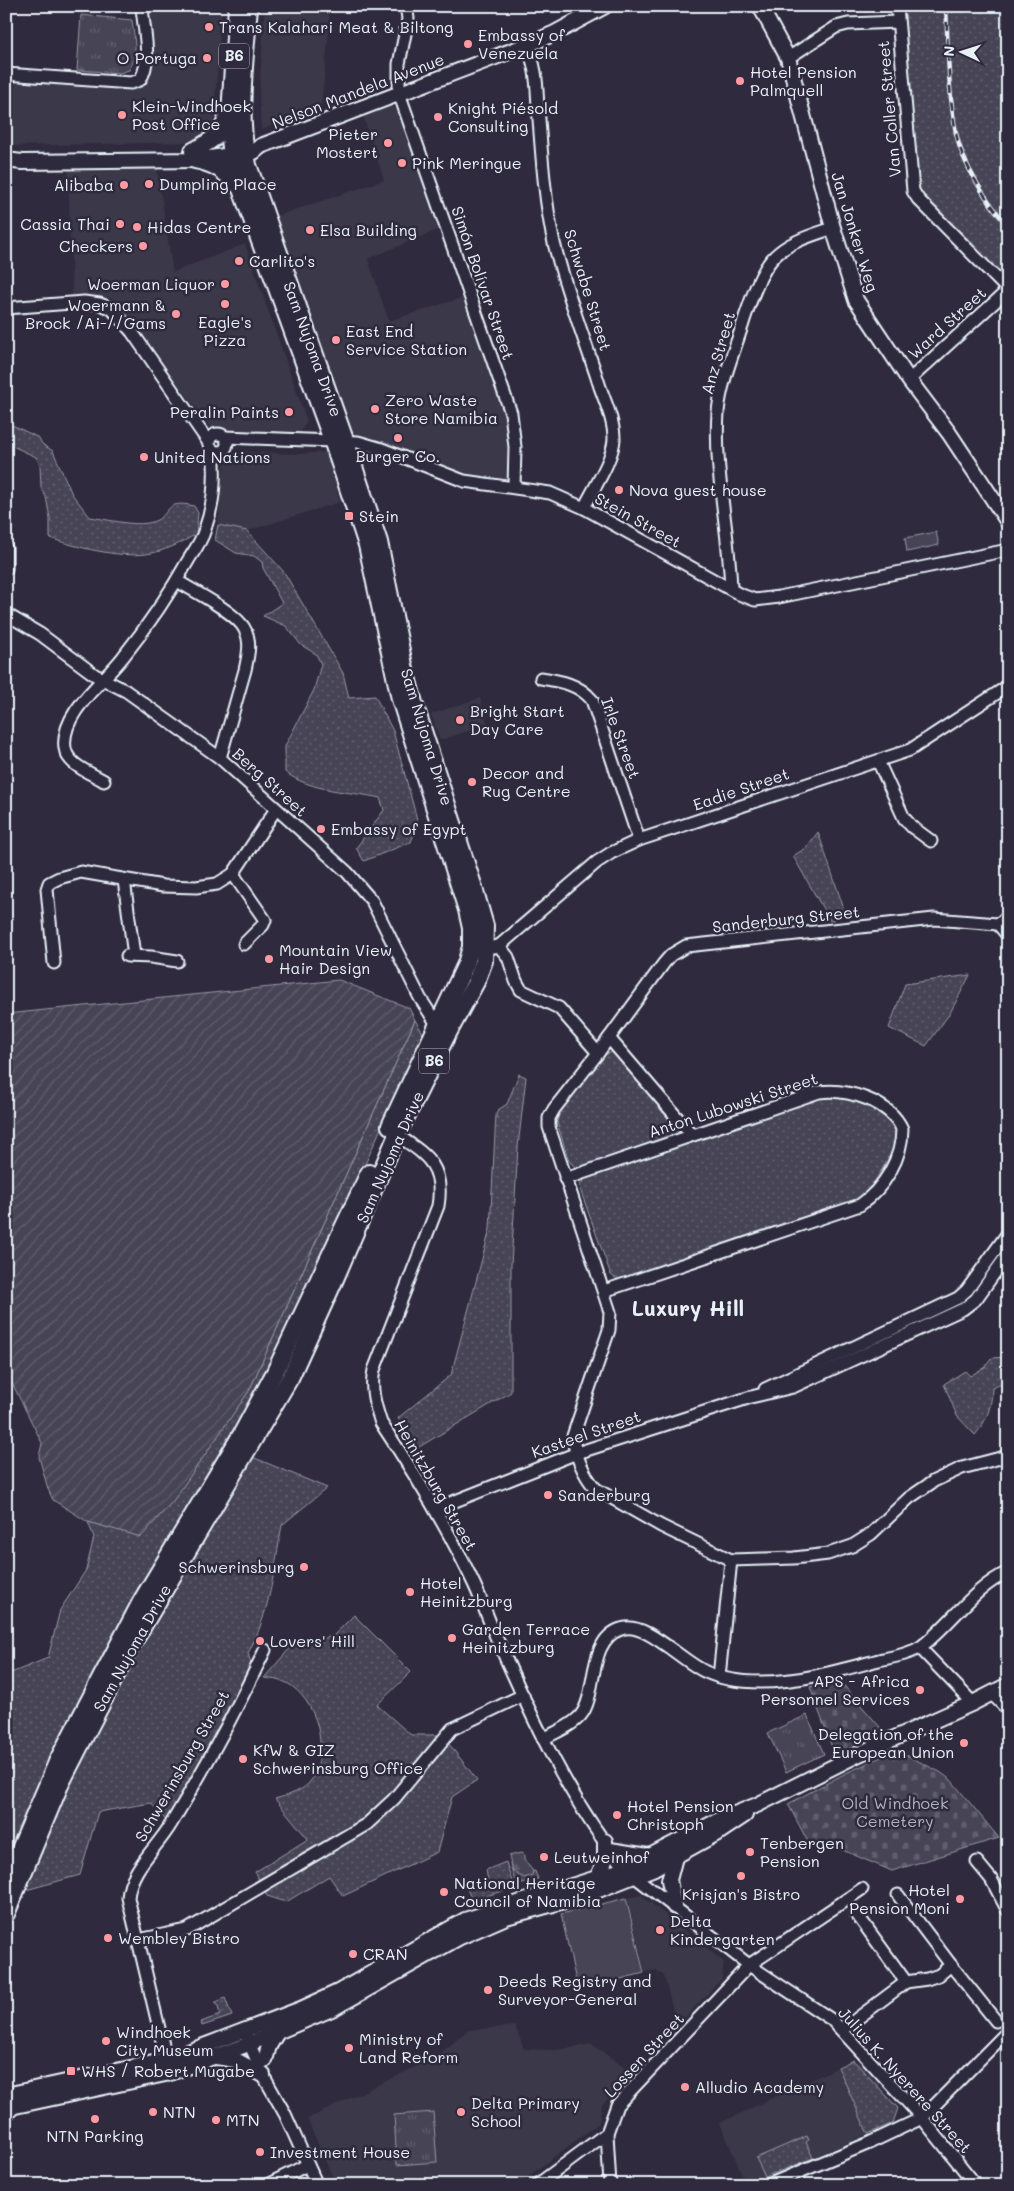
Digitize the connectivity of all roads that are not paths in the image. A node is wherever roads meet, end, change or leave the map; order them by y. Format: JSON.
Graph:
{"nodes":[{"id":1,"x":142,"y":6,"type":"edge"},
{"id":2,"x":237,"y":6,"type":"edge"},
{"id":3,"x":249,"y":6,"type":"edge"},
{"id":4,"x":403,"y":6,"type":"edge"},
{"id":5,"x":605,"y":6,"type":"edge"},
{"id":6,"x":760,"y":6,"type":"edge"},
{"id":7,"x":897,"y":6,"type":"edge"},
{"id":8,"x":898,"y":22,"type":"junction"},
{"id":9,"x":527,"y":45,"type":"junction"},
{"id":10,"x":788,"y":58,"type":"junction"},
{"id":11,"x":6,"y":74,"type":"edge"},
{"id":12,"x":399,"y":93,"type":"junction"},
{"id":13,"x":231,"y":105,"type":"junction"},
{"id":14,"x":238,"y":151,"type":"junction"},
{"id":15,"x":194,"y":156,"type":"junction"},
{"id":16,"x":6,"y":158,"type":"edge"},
{"id":17,"x":240,"y":187,"type":"junction"},
{"id":18,"x":833,"y":228,"type":"junction"},
{"id":19,"x":1008,"y":290,"type":"edge"},
{"id":20,"x":6,"y":308,"type":"edge"},
{"id":21,"x":909,"y":380,"type":"junction"},
{"id":22,"x":339,"y":440,"type":"junction"},
{"id":23,"x":218,"y":444,"type":"junction"},
{"id":24,"x":514,"y":487,"type":"junction"},
{"id":25,"x":584,"y":508,"type":"junction"},
{"id":26,"x":1008,"y":522,"type":"edge"},
{"id":27,"x":6,"y":548,"type":"edge"},
{"id":28,"x":1008,"y":550,"type":"edge"},
{"id":29,"x":6,"y":569,"type":"edge"},
{"id":30,"x":177,"y":581,"type":"junction"},
{"id":31,"x":731,"y":589,"type":"junction"},
{"id":32,"x":6,"y":614,"type":"edge"},
{"id":33,"x":541,"y":678,"type":"dead end"},
{"id":34,"x":103,"y":680,"type":"junction"},
{"id":35,"x":1008,"y":686,"type":"edge"},
{"id":36,"x":220,"y":758,"type":"junction"},
{"id":37,"x":878,"y":761,"type":"junction"},
{"id":38,"x":104,"y":781,"type":"dead end"},
{"id":39,"x":276,"y":809,"type":"junction"},
{"id":40,"x":640,"y":840,"type":"junction"},
{"id":41,"x":931,"y":841,"type":"dead end"},
{"id":42,"x":233,"y":874,"type":"junction"},
{"id":43,"x":124,"y":880,"type":"junction"},
{"id":44,"x":1008,"y":917,"type":"edge"},
{"id":45,"x":998,"y":924,"type":"junction"},
{"id":46,"x":1008,"y":936,"type":"edge"},
{"id":47,"x":244,"y":944,"type":"dead end"},
{"id":48,"x":485,"y":947,"type":"junction"},
{"id":49,"x":177,"y":961,"type":"dead end"},
{"id":50,"x":54,"y":963,"type":"dead end"},
{"id":51,"x":441,"y":1030,"type":"junction"},
{"id":52,"x":609,"y":1038,"type":"junction"},
{"id":53,"x":598,"y":1053,"type":"junction"},
{"id":54,"x":393,"y":1132,"type":"junction"},
{"id":55,"x":692,"y":1135,"type":"junction"},
{"id":56,"x":565,"y":1179,"type":"junction"},
{"id":57,"x":1008,"y":1233,"type":"edge"},
{"id":58,"x":1008,"y":1254,"type":"edge"},
{"id":59,"x":604,"y":1291,"type":"junction"},
{"id":60,"x":750,"y":1397,"type":"junction"},
{"id":61,"x":577,"y":1453,"type":"junction"},
{"id":62,"x":1008,"y":1456,"type":"edge"},
{"id":63,"x":435,"y":1510,"type":"junction"},
{"id":64,"x":731,"y":1560,"type":"junction"},
{"id":65,"x":1008,"y":1572,"type":"edge"},
{"id":66,"x":920,"y":1648,"type":"junction"},
{"id":67,"x":265,"y":1650,"type":"dead end"},
{"id":68,"x":719,"y":1677,"type":"junction"},
{"id":69,"x":1008,"y":1685,"type":"edge"},
{"id":70,"x":992,"y":1694,"type":"junction"},
{"id":71,"x":523,"y":1695,"type":"junction"},
{"id":72,"x":973,"y":1703,"type":"junction"},
{"id":73,"x":1008,"y":1710,"type":"edge"},
{"id":74,"x":543,"y":1739,"type":"junction"},
{"id":75,"x":757,"y":1805,"type":"junction"},
{"id":76,"x":607,"y":1846,"type":"junction"},
{"id":77,"x":649,"y":1856,"type":"junction"},
{"id":78,"x":675,"y":1857,"type":"junction"},
{"id":79,"x":977,"y":1862,"type":"dead end"},
{"id":80,"x":631,"y":1872,"type":"junction"},
{"id":81,"x":597,"y":1878,"type":"junction"},
{"id":82,"x":6,"y":1882,"type":"edge"},
{"id":83,"x":862,"y":1889,"type":"dead end"},
{"id":84,"x":898,"y":1895,"type":"dead end"},
{"id":85,"x":674,"y":1906,"type":"junction"},
{"id":86,"x":1008,"y":1911,"type":"edge"},
{"id":87,"x":856,"y":1913,"type":"dead end"},
{"id":88,"x":6,"y":1914,"type":"edge"},
{"id":89,"x":138,"y":1940,"type":"junction"},
{"id":90,"x":749,"y":1965,"type":"junction"},
{"id":91,"x":951,"y":1965,"type":"junction"},
{"id":92,"x":906,"y":1982,"type":"junction"},
{"id":93,"x":996,"y":2021,"type":"dead end"},
{"id":94,"x":842,"y":2030,"type":"junction"},
{"id":95,"x":278,"y":2031,"type":"junction"},
{"id":96,"x":1008,"y":2031,"type":"edge"},
{"id":97,"x":250,"y":2036,"type":"junction"},
{"id":98,"x":214,"y":2057,"type":"junction"},
{"id":99,"x":266,"y":2060,"type":"junction"},
{"id":100,"x":168,"y":2067,"type":"junction"},
{"id":101,"x":264,"y":2075,"type":"junction"},
{"id":102,"x":273,"y":2088,"type":"junction"},
{"id":103,"x":7,"y":2102,"type":"edge"},
{"id":104,"x":922,"y":2118,"type":"junction"},
{"id":105,"x":607,"y":2133,"type":"junction"},
{"id":106,"x":308,"y":2165,"type":"junction"},
{"id":107,"x":267,"y":2185,"type":"edge"},
{"id":108,"x":317,"y":2185,"type":"edge"},
{"id":109,"x":537,"y":2185,"type":"edge"},
{"id":110,"x":610,"y":2185,"type":"edge"},
{"id":111,"x":768,"y":2185,"type":"edge"},
{"id":112,"x":976,"y":2185,"type":"edge"}],
"edges":[{"from":1,"to":11,"type":"street"},
{"from":2,"to":13,"type":"highway","name":"Sam Nujoma Drive","number":"B6"},
{"from":3,"to":14,"type":"highway","name":"Sam Nujoma Drive","number":"B6"},
{"from":4,"to":12,"type":"street","name":"Simón Bolívar Street"},
{"from":5,"to":9,"type":"main road","name":"Nelson Mandela Avenue"},
{"from":6,"to":10,"type":"main road","name":"Jan Jonker Weg"},
{"from":7,"to":8,"type":"street","name":"Van Coller Street"},
{"from":8,"to":10,"type":"street"},
{"from":8,"to":19,"type":"street","name":"Van Coller Street"},
{"from":9,"to":12,"type":"main road","name":"Nelson Mandela Avenue"},
{"from":9,"to":25,"type":"street","name":"Schwabe Street"},
{"from":10,"to":18,"type":"main road","name":"Jan Jonker Weg"},
{"from":12,"to":14,"type":"main road","name":"Nelson Mandela Avenue"},
{"from":12,"to":24,"type":"street","name":"Simón Bolívar Street"},
{"from":13,"to":14,"type":"highway","name":"Sam Nujoma Drive","number":"B6"},
{"from":13,"to":15,"type":"highway"},
{"from":14,"to":15,"type":"main road","name":"Nelson Mandela Avenue"},
{"from":14,"to":17,"type":"highway","name":"Sam Nujoma Drive","number":"B6"},
{"from":14,"to":22,"type":"highway","name":"Sam Nujoma Drive","number":"B6"},
{"from":15,"to":16,"type":"main road","name":"Nelson Mandela Avenue"},
{"from":15,"to":17,"type":"highway"},
{"from":17,"to":22,"type":"highway","name":"Sam Nujoma Drive","number":"B6"},
{"from":18,"to":21,"type":"main road","name":"Jan Jonker Weg"},
{"from":18,"to":31,"type":"street","name":"Anz Street"},
{"from":19,"to":21,"type":"street","name":"Ward Street"},
{"from":20,"to":23,"type":"street"},
{"from":21,"to":26,"type":"main road","name":"Jan Jonker Weg"},
{"from":22,"to":23,"type":"street","name":"Stein Street"},
{"from":22,"to":24,"type":"street","name":"Stein Street"},
{"from":22,"to":48,"type":"highway","name":"Sam Nujoma Drive","number":"B6"},
{"from":23,"to":30,"type":"street"},
{"from":24,"to":25,"type":"street","name":"Stein Street"},
{"from":25,"to":31,"type":"street","name":"Stein Street"},
{"from":27,"to":29,"type":"street"},
{"from":28,"to":31,"type":"street","name":"Stein Street"},
{"from":30,"to":34,"type":"street"},
{"from":30,"to":36,"type":"street"},
{"from":32,"to":34,"type":"street","name":"Berg Street"},
{"from":33,"to":40,"type":"street","name":"Irle Street"},
{"from":34,"to":36,"type":"street","name":"Berg Street"},
{"from":34,"to":38,"type":"street"},
{"from":35,"to":37,"type":"street","name":"Eadie Street"},
{"from":36,"to":39,"type":"street","name":"Berg Street"},
{"from":37,"to":40,"type":"street","name":"Eadie Street"},
{"from":37,"to":41,"type":"street"},
{"from":39,"to":42,"type":"street"},
{"from":39,"to":51,"type":"street","name":"Berg Street"},
{"from":40,"to":48,"type":"street","name":"Eadie Street"},
{"from":42,"to":43,"type":"street"},
{"from":42,"to":47,"type":"street"},
{"from":43,"to":49,"type":"street"},
{"from":43,"to":50,"type":"street"},
{"from":44,"to":45,"type":"street"},
{"from":45,"to":46,"type":"street"},
{"from":45,"to":52,"type":"street","name":"Sanderburg Street"},
{"from":48,"to":51,"type":"highway","name":"Sam Nujoma Drive","number":"B6"},
{"from":48,"to":53,"type":"street"},
{"from":51,"to":54,"type":"highway","name":"Sam Nujoma Drive","number":"B6"},
{"from":52,"to":53,"type":"street","name":"Sanderburg Street"},
{"from":52,"to":55,"type":"street"},
{"from":53,"to":56,"type":"street"},
{"from":54,"to":63,"type":"street","name":"Heinitzburg Street"},
{"from":54,"to":82,"type":"highway","name":"Sam Nujoma Drive","number":"B6"},
{"from":54,"to":88,"type":"highway","name":"Sam Nujoma Drive","number":"B6"},
{"from":55,"to":56,"type":"street","name":"Anton Lubowski Street"},
{"from":55,"to":59,"type":"street","name":"Anton Lubowski Street"},
{"from":56,"to":59,"type":"street"},
{"from":57,"to":60,"type":"street","name":"Kasteel Street"},
{"from":58,"to":60,"type":"street","name":"Kasteel Street"},
{"from":59,"to":61,"type":"street"},
{"from":60,"to":61,"type":"street","name":"Kasteel Street"},
{"from":61,"to":63,"type":"street","name":"Kasteel Street"},
{"from":61,"to":64,"type":"street"},
{"from":62,"to":64,"type":"street"},
{"from":63,"to":71,"type":"street","name":"Heinitzburg Street"},
{"from":64,"to":68,"type":"street"},
{"from":65,"to":66,"type":"street"},
{"from":66,"to":68,"type":"street"},
{"from":66,"to":72,"type":"street"},
{"from":67,"to":89,"type":"street","name":"Schwerinsburg Street"},
{"from":68,"to":74,"type":"street"},
{"from":69,"to":70,"type":"main road"},
{"from":70,"to":72,"type":"main road"},
{"from":70,"to":73,"type":"street"},
{"from":71,"to":74,"type":"street","name":"Heinitzburg Street"},
{"from":71,"to":89,"type":"street"},
{"from":72,"to":75,"type":"main road"},
{"from":74,"to":76,"type":"street","name":"Heinitzburg Street"},
{"from":75,"to":77,"type":"main road"},
{"from":75,"to":78,"type":"main road"},
{"from":76,"to":77,"type":"main road"},
{"from":76,"to":80,"type":"street","name":"Heinitzburg Street"},
{"from":76,"to":81,"type":"main road"},
{"from":77,"to":80,"type":"main road"},
{"from":78,"to":80,"type":"main road"},
{"from":78,"to":85,"type":"main road"},
{"from":79,"to":86,"type":"street"},
{"from":80,"to":81,"type":"main road"},
{"from":80,"to":85,"type":"street","name":"Julius K. Nyerere Street"},
{"from":80,"to":95,"type":"main road"},
{"from":81,"to":97,"type":"main road"},
{"from":83,"to":90,"type":"street","name":"Lossen Street"},
{"from":84,"to":91,"type":"street"},
{"from":85,"to":90,"type":"street","name":"Julius K. Nyerere Street"},
{"from":87,"to":92,"type":"street"},
{"from":89,"to":100,"type":"street","name":"Schwerinsburg Street"},
{"from":90,"to":94,"type":"street","name":"Julius K. Nyerere Street"},
{"from":90,"to":105,"type":"street","name":"Lossen Street"},
{"from":91,"to":92,"type":"street"},
{"from":91,"to":93,"type":"street"},
{"from":92,"to":94,"type":"street"},
{"from":94,"to":104,"type":"street","name":"Julius K. Nyerere Street"},
{"from":95,"to":97,"type":"main road"},
{"from":95,"to":99,"type":"main road"},
{"from":96,"to":104,"type":"street"},
{"from":97,"to":98,"type":"main road"},
{"from":97,"to":99,"type":"street"},
{"from":97,"to":100,"type":"main road"},
{"from":97,"to":101,"type":"street"},
{"from":98,"to":100,"type":"main road"},
{"from":98,"to":101,"type":"main road"},
{"from":99,"to":102,"type":"street"},
{"from":100,"to":103,"type":"main road"},
{"from":101,"to":102,"type":"street"},
{"from":102,"to":106,"type":"street"},
{"from":104,"to":111,"type":"street"},
{"from":104,"to":112,"type":"street","name":"Julius K. Nyerere Street"},
{"from":105,"to":109,"type":"street"},
{"from":105,"to":110,"type":"street","name":"Lossen Street"},
{"from":106,"to":107,"type":"street"},
{"from":106,"to":108,"type":"street"}]}
